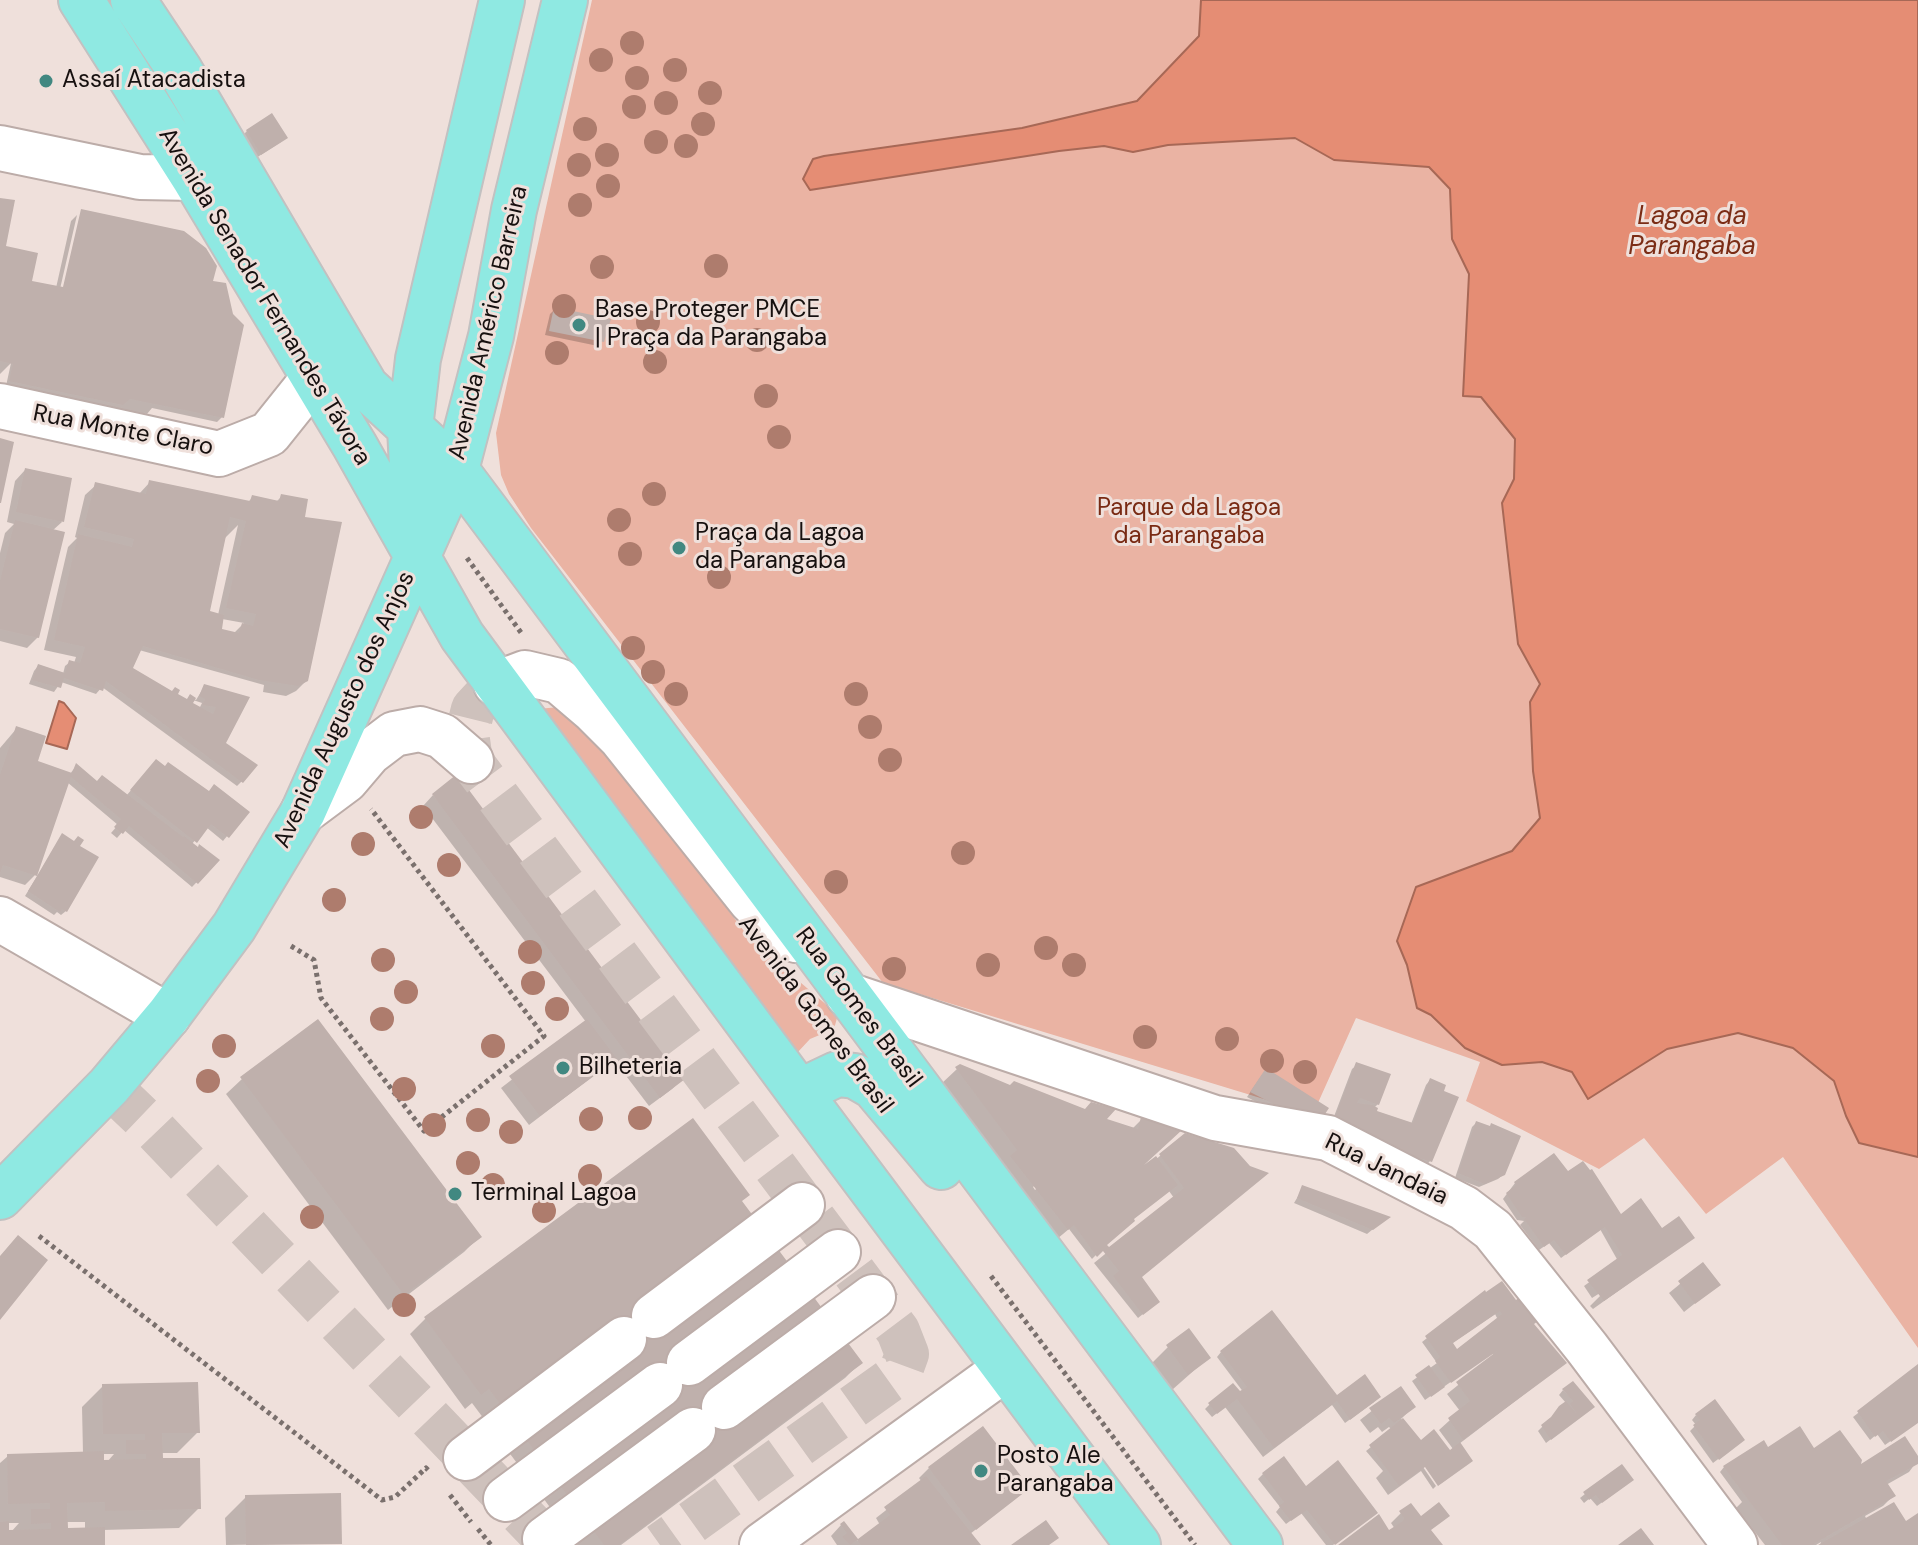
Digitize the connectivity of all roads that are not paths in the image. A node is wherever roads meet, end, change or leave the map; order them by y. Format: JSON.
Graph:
{"nodes":[{"id":1,"x":81,"y":0,"type":"edge"},
{"id":2,"x":133,"y":0,"type":"edge"},
{"id":3,"x":502,"y":0,"type":"edge"},
{"id":4,"x":565,"y":0,"type":"edge"},
{"id":5,"x":0,"y":148,"type":"edge"},
{"id":6,"x":194,"y":178,"type":"junction"},
{"id":7,"x":313,"y":379,"type":"junction"},
{"id":8,"x":0,"y":406,"type":"edge"},
{"id":9,"x":410,"y":428,"type":"junction"},
{"id":10,"x":456,"y":470,"type":"junction"},
{"id":11,"x":417,"y":556,"type":"junction"},
{"id":12,"x":496,"y":684,"type":"junction"},
{"id":13,"x":471,"y":761,"type":"dead end"},
{"id":14,"x":303,"y":812,"type":"junction"},
{"id":15,"x":0,"y":919,"type":"edge"},
{"id":16,"x":813,"y":948,"type":"junction"},
{"id":17,"x":848,"y":995,"type":"junction"},
{"id":18,"x":168,"y":1016,"type":"junction"},
{"id":19,"x":799,"y":1092,"type":"junction"},
{"id":20,"x":1,"y":1196,"type":"edge"},
{"id":21,"x":802,"y":1205,"type":"dead end"},
{"id":22,"x":1020,"y":1223,"type":"junction"},
{"id":23,"x":838,"y":1252,"type":"dead end"},
{"id":24,"x":873,"y":1297,"type":"dead end"},
{"id":25,"x":1005,"y":1369,"type":"junction"},
{"id":26,"x":448,"y":1474,"type":"road end"},
{"id":27,"x":506,"y":1499,"type":"dead end"},
{"id":28,"x":545,"y":1539,"type":"dead end"},
{"id":29,"x":762,"y":1545,"type":"edge"},
{"id":30,"x":1138,"y":1545,"type":"edge"},
{"id":31,"x":1260,"y":1545,"type":"edge"},
{"id":32,"x":1735,"y":1545,"type":"edge"}],
"edges":[{"from":1,"to":6,"type":"main road","name":"Avenida Senador Fernandes Távora"},
{"from":2,"to":9,"type":"main road","name":"Avenida Senador Fernandes Távora"},
{"from":3,"to":9,"type":"main road","name":"Avenida Américo Barreira"},
{"from":4,"to":10,"type":"main road","name":"Avenida Américo Barreira"},
{"from":5,"to":6,"type":"street"},
{"from":6,"to":7,"type":"main road","name":"Avenida Senador Fernandes Távora"},
{"from":7,"to":8,"type":"street","name":"Rua Monte Claro"},
{"from":7,"to":11,"type":"main road","name":"Avenida Senador Fernandes Távora"},
{"from":9,"to":10,"type":"main road","name":"Avenida Senador Fernandes Távora"},
{"from":9,"to":11,"type":"main road","name":"Avenida Américo Barreira"},
{"from":10,"to":11,"type":"main road","name":"Avenida Américo Barreira"},
{"from":10,"to":16,"type":"main road","name":"Rua Gomes Brasil"},
{"from":11,"to":12,"type":"main road"},
{"from":11,"to":14,"type":"main road","name":"Avenida Augusto dos Anjos"},
{"from":12,"to":16,"type":"street"},
{"from":12,"to":19,"type":"main road"},
{"from":13,"to":14,"type":"street"},
{"from":14,"to":18,"type":"main road","name":"Avenida Augusto dos Anjos"},
{"from":15,"to":18,"type":"street"},
{"from":16,"to":17,"type":"main road","name":"Rua Gomes Brasil"},
{"from":17,"to":22,"type":"main road","name":"Rua Gomes Brasil"},
{"from":17,"to":32,"type":"street","name":"Rua Jandaia"},
{"from":18,"to":20,"type":"main road","name":"Avenida Augusto dos Anjos"},
{"from":19,"to":22,"type":"main road"},
{"from":19,"to":25,"type":"main road"},
{"from":21,"to":26,"type":"street"},
{"from":22,"to":31,"type":"main road","name":"Rua Gomes Brasil"},
{"from":23,"to":27,"type":"street"},
{"from":24,"to":28,"type":"street"},
{"from":25,"to":29,"type":"street"},
{"from":25,"to":30,"type":"main road"}]}
